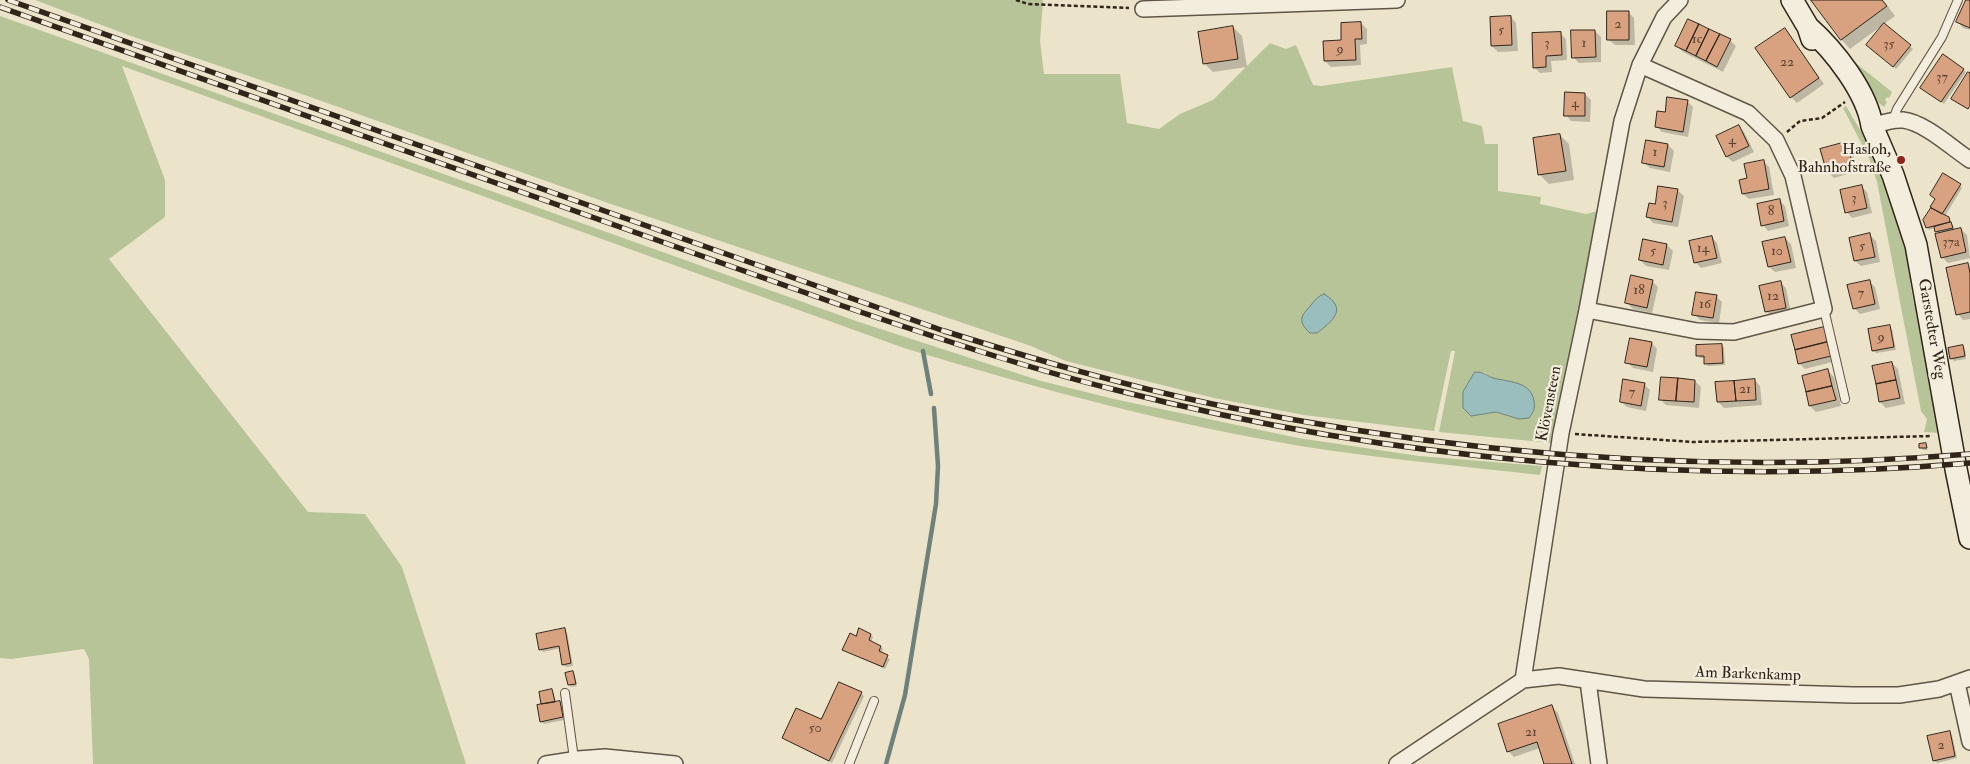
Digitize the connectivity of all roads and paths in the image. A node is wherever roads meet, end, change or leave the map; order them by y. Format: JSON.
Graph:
{"nodes":[{"id":1,"x":1016,"y":0,"type":"edge"},
{"id":2,"x":1397,"y":0,"type":"edge"},
{"id":3,"x":1680,"y":0,"type":"edge"},
{"id":4,"x":1792,"y":0,"type":"edge"},
{"id":5,"x":1958,"y":0,"type":"edge"},
{"id":6,"x":1143,"y":9,"type":"joint"},
{"id":7,"x":1808,"y":27,"type":"junction"},
{"id":8,"x":1640,"y":64,"type":"junction"},
{"id":9,"x":1848,"y":100,"type":"junction"},
{"id":10,"x":1893,"y":120,"type":"junction"},
{"id":11,"x":1872,"y":126,"type":"junction"},
{"id":12,"x":1776,"y":140,"type":"junction"},
{"id":13,"x":1970,"y":160,"type":"edge"},
{"id":14,"x":1824,"y":309,"type":"junction"},
{"id":15,"x":1587,"y":310,"type":"junction"},
{"id":16,"x":1845,"y":398,"type":"dead end"},
{"id":17,"x":1561,"y":433,"type":"junction"},
{"id":18,"x":1950,"y":436,"type":"junction"},
{"id":19,"x":1970,"y":538,"type":"edge"},
{"id":20,"x":1523,"y":680,"type":"junction"},
{"id":21,"x":1588,"y":681,"type":"junction"},
{"id":22,"x":1964,"y":681,"type":"edge"},
{"id":23,"x":565,"y":693,"type":"dead end"},
{"id":24,"x":874,"y":701,"type":"dead end"},
{"id":25,"x":1970,"y":742,"type":"edge"},
{"id":26,"x":574,"y":759,"type":"junction"},
{"id":27,"x":546,"y":764,"type":"edge"},
{"id":28,"x":675,"y":764,"type":"edge"},
{"id":29,"x":849,"y":764,"type":"edge"},
{"id":30,"x":1397,"y":764,"type":"edge"},
{"id":31,"x":1599,"y":764,"type":"edge"}],
"edges":[{"from":1,"to":6,"type":"path"},
{"from":2,"to":6,"type":"street"},
{"from":3,"to":8,"type":"street","name":"Klövensteen"},
{"from":4,"to":7,"type":"main road","name":"Garstedter Weg"},
{"from":5,"to":10,"type":"lane"},
{"from":7,"to":9,"type":"main road","name":"Garstedter Weg"},
{"from":7,"to":11,"type":"main road","name":"Garstedter Weg"},
{"from":8,"to":12,"type":"street"},
{"from":8,"to":15,"type":"street","name":"Klövensteen"},
{"from":9,"to":11,"type":"main road","name":"Garstedter Weg"},
{"from":9,"to":12,"type":"path"},
{"from":10,"to":11,"type":"street"},
{"from":10,"to":13,"type":"street"},
{"from":11,"to":18,"type":"main road","name":"Garstedter Weg"},
{"from":12,"to":14,"type":"street"},
{"from":14,"to":15,"type":"street"},
{"from":14,"to":16,"type":"lane"},
{"from":15,"to":17,"type":"street","name":"Klövensteen"},
{"from":17,"to":18,"type":"path"},
{"from":17,"to":20,"type":"street","name":"Klövensteen"},
{"from":18,"to":19,"type":"main road","name":"Garstedter Weg"},
{"from":20,"to":21,"type":"street","name":"Am Barkenkamp"},
{"from":20,"to":30,"type":"street"},
{"from":21,"to":22,"type":"street","name":"Am Barkenkamp"},
{"from":21,"to":31,"type":"street"},
{"from":22,"to":25,"type":"street"},
{"from":23,"to":26,"type":"lane"},
{"from":24,"to":29,"type":"lane"},
{"from":26,"to":27,"type":"street"},
{"from":26,"to":28,"type":"street"}]}
